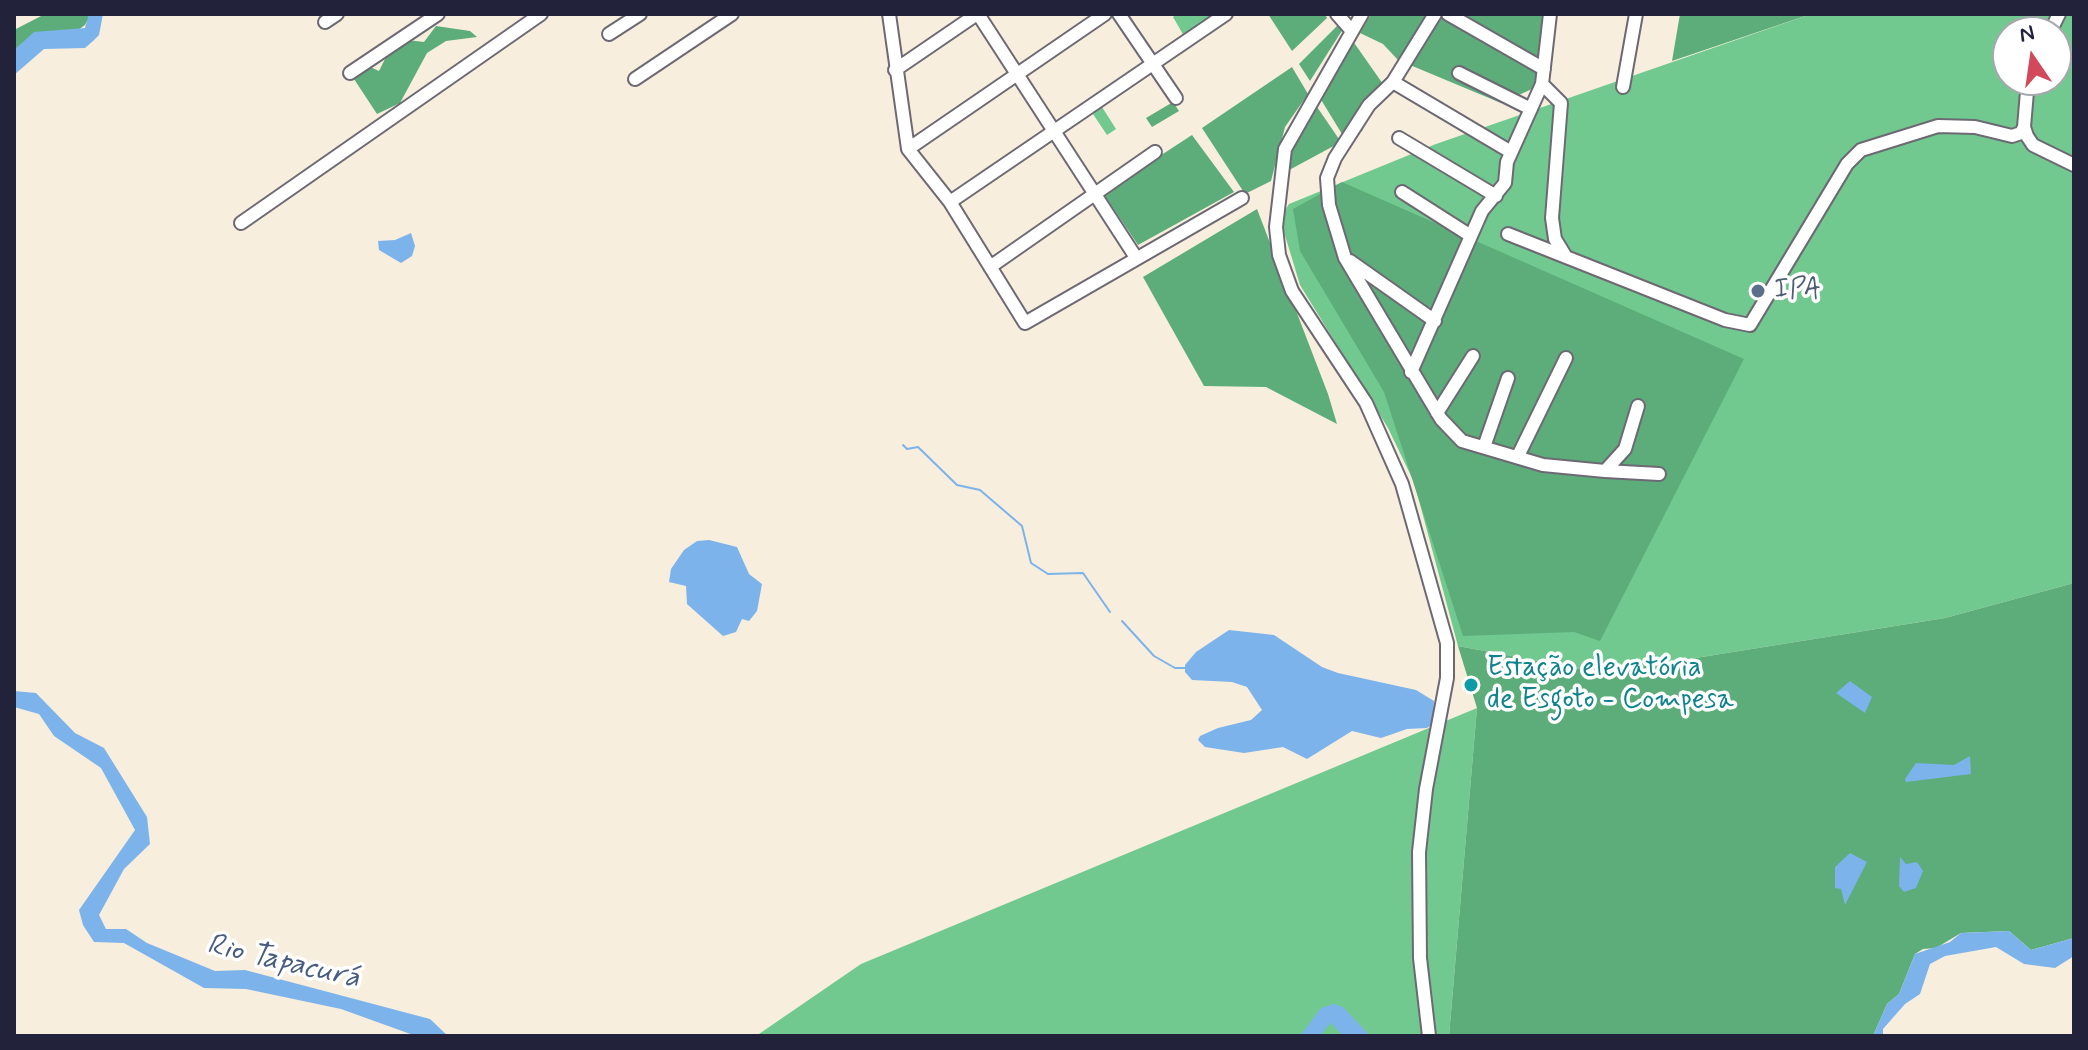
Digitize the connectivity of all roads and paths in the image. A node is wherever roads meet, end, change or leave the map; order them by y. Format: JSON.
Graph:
{"nodes":[{"id":1,"x":337,"y":14,"type":"edge"},
{"id":2,"x":438,"y":14,"type":"edge"},
{"id":3,"x":541,"y":14,"type":"edge"},
{"id":4,"x":640,"y":14,"type":"edge"},
{"id":5,"x":732,"y":14,"type":"edge"},
{"id":6,"x":889,"y":14,"type":"edge"},
{"id":7,"x":977,"y":14,"type":"edge"},
{"id":8,"x":1105,"y":14,"type":"edge"},
{"id":9,"x":1119,"y":14,"type":"edge"},
{"id":10,"x":1226,"y":14,"type":"edge"},
{"id":11,"x":1337,"y":14,"type":"edge"},
{"id":12,"x":1362,"y":14,"type":"edge"},
{"id":13,"x":1435,"y":14,"type":"edge"},
{"id":14,"x":1448,"y":14,"type":"edge"},
{"id":15,"x":1550,"y":14,"type":"edge"},
{"id":16,"x":1636,"y":14,"type":"edge"},
{"id":17,"x":325,"y":22,"type":"dead end"},
{"id":18,"x":1351,"y":30,"type":"junction"},
{"id":19,"x":609,"y":34,"type":"dead end"},
{"id":20,"x":1154,"y":64,"type":"junction"},
{"id":21,"x":1544,"y":69,"type":"junction"},
{"id":22,"x":895,"y":70,"type":"junction"},
{"id":23,"x":350,"y":73,"type":"dead end"},
{"id":24,"x":1016,"y":73,"type":"junction"},
{"id":25,"x":1459,"y":73,"type":"dead end"},
{"id":26,"x":635,"y":79,"type":"dead end"},
{"id":27,"x":1393,"y":82,"type":"junction"},
{"id":28,"x":1542,"y":84,"type":"junction"},
{"id":29,"x":1623,"y":87,"type":"dead end"},
{"id":30,"x":2027,"y":96,"type":"edge"},
{"id":31,"x":1176,"y":98,"type":"dead end"},
{"id":32,"x":1531,"y":109,"type":"junction"},
{"id":33,"x":2024,"y":127,"type":"junction"},
{"id":34,"x":1053,"y":130,"type":"junction"},
{"id":35,"x":1399,"y":138,"type":"dead end"},
{"id":36,"x":908,"y":149,"type":"junction"},
{"id":37,"x":1155,"y":152,"type":"dead end"},
{"id":38,"x":1511,"y":152,"type":"junction"},
{"id":39,"x":2074,"y":165,"type":"edge"},
{"id":40,"x":1095,"y":192,"type":"junction"},
{"id":41,"x":1402,"y":192,"type":"dead end"},
{"id":42,"x":1496,"y":196,"type":"junction"},
{"id":43,"x":1242,"y":198,"type":"dead end"},
{"id":44,"x":950,"y":202,"type":"junction"},
{"id":45,"x":241,"y":223,"type":"dead end"},
{"id":46,"x":1508,"y":234,"type":"dead end"},
{"id":47,"x":1471,"y":236,"type":"junction"},
{"id":48,"x":1135,"y":256,"type":"junction"},
{"id":49,"x":1566,"y":257,"type":"junction"},
{"id":50,"x":1345,"y":258,"type":"junction"},
{"id":51,"x":990,"y":267,"type":"junction"},
{"id":52,"x":1435,"y":321,"type":"junction"},
{"id":53,"x":1473,"y":356,"type":"dead end"},
{"id":54,"x":1566,"y":358,"type":"dead end"},
{"id":55,"x":1411,"y":372,"type":"junction"},
{"id":56,"x":1508,"y":378,"type":"dead end"},
{"id":57,"x":1638,"y":406,"type":"dead end"},
{"id":58,"x":1437,"y":413,"type":"junction"},
{"id":59,"x":1484,"y":447,"type":"junction"},
{"id":60,"x":1518,"y":456,"type":"junction"},
{"id":61,"x":1605,"y":471,"type":"junction"},
{"id":62,"x":1659,"y":474,"type":"dead end"},
{"id":63,"x":1429,"y":1036,"type":"edge"}],
"edges":[{"from":1,"to":17,"type":"street"},
{"from":2,"to":23,"type":"street"},
{"from":3,"to":45,"type":"street"},
{"from":4,"to":19,"type":"street"},
{"from":5,"to":26,"type":"street"},
{"from":6,"to":22,"type":"street"},
{"from":7,"to":22,"type":"street"},
{"from":7,"to":24,"type":"street"},
{"from":8,"to":24,"type":"street"},
{"from":9,"to":20,"type":"street"},
{"from":10,"to":20,"type":"street"},
{"from":11,"to":18,"type":"street"},
{"from":12,"to":18,"type":"street"},
{"from":13,"to":27,"type":"street"},
{"from":14,"to":21,"type":"street"},
{"from":15,"to":21,"type":"street"},
{"from":16,"to":29,"type":"street"},
{"from":18,"to":63,"type":"street"},
{"from":20,"to":31,"type":"street"},
{"from":20,"to":34,"type":"street"},
{"from":21,"to":28,"type":"street"},
{"from":22,"to":36,"type":"street"},
{"from":24,"to":34,"type":"street"},
{"from":24,"to":36,"type":"street"},
{"from":25,"to":32,"type":"street"},
{"from":27,"to":38,"type":"street"},
{"from":27,"to":50,"type":"street"},
{"from":28,"to":32,"type":"street"},
{"from":28,"to":49,"type":"street"},
{"from":30,"to":33,"type":"street"},
{"from":32,"to":38,"type":"street"},
{"from":33,"to":39,"type":"street"},
{"from":33,"to":49,"type":"street"},
{"from":34,"to":40,"type":"street"},
{"from":34,"to":44,"type":"street"},
{"from":35,"to":42,"type":"street"},
{"from":36,"to":44,"type":"street"},
{"from":37,"to":40,"type":"street"},
{"from":38,"to":42,"type":"street"},
{"from":40,"to":48,"type":"street"},
{"from":40,"to":51,"type":"street"},
{"from":41,"to":47,"type":"street"},
{"from":42,"to":47,"type":"street"},
{"from":43,"to":48,"type":"street"},
{"from":44,"to":51,"type":"street"},
{"from":46,"to":49,"type":"street"},
{"from":47,"to":52,"type":"street"},
{"from":48,"to":51,"type":"street"},
{"from":50,"to":52,"type":"street"},
{"from":50,"to":55,"type":"street"},
{"from":52,"to":55,"type":"street"},
{"from":53,"to":58,"type":"street"},
{"from":54,"to":60,"type":"street"},
{"from":55,"to":58,"type":"street"},
{"from":56,"to":59,"type":"street"},
{"from":57,"to":61,"type":"street"},
{"from":58,"to":59,"type":"street"},
{"from":59,"to":60,"type":"street"},
{"from":60,"to":61,"type":"street"},
{"from":61,"to":62,"type":"street"}]}
